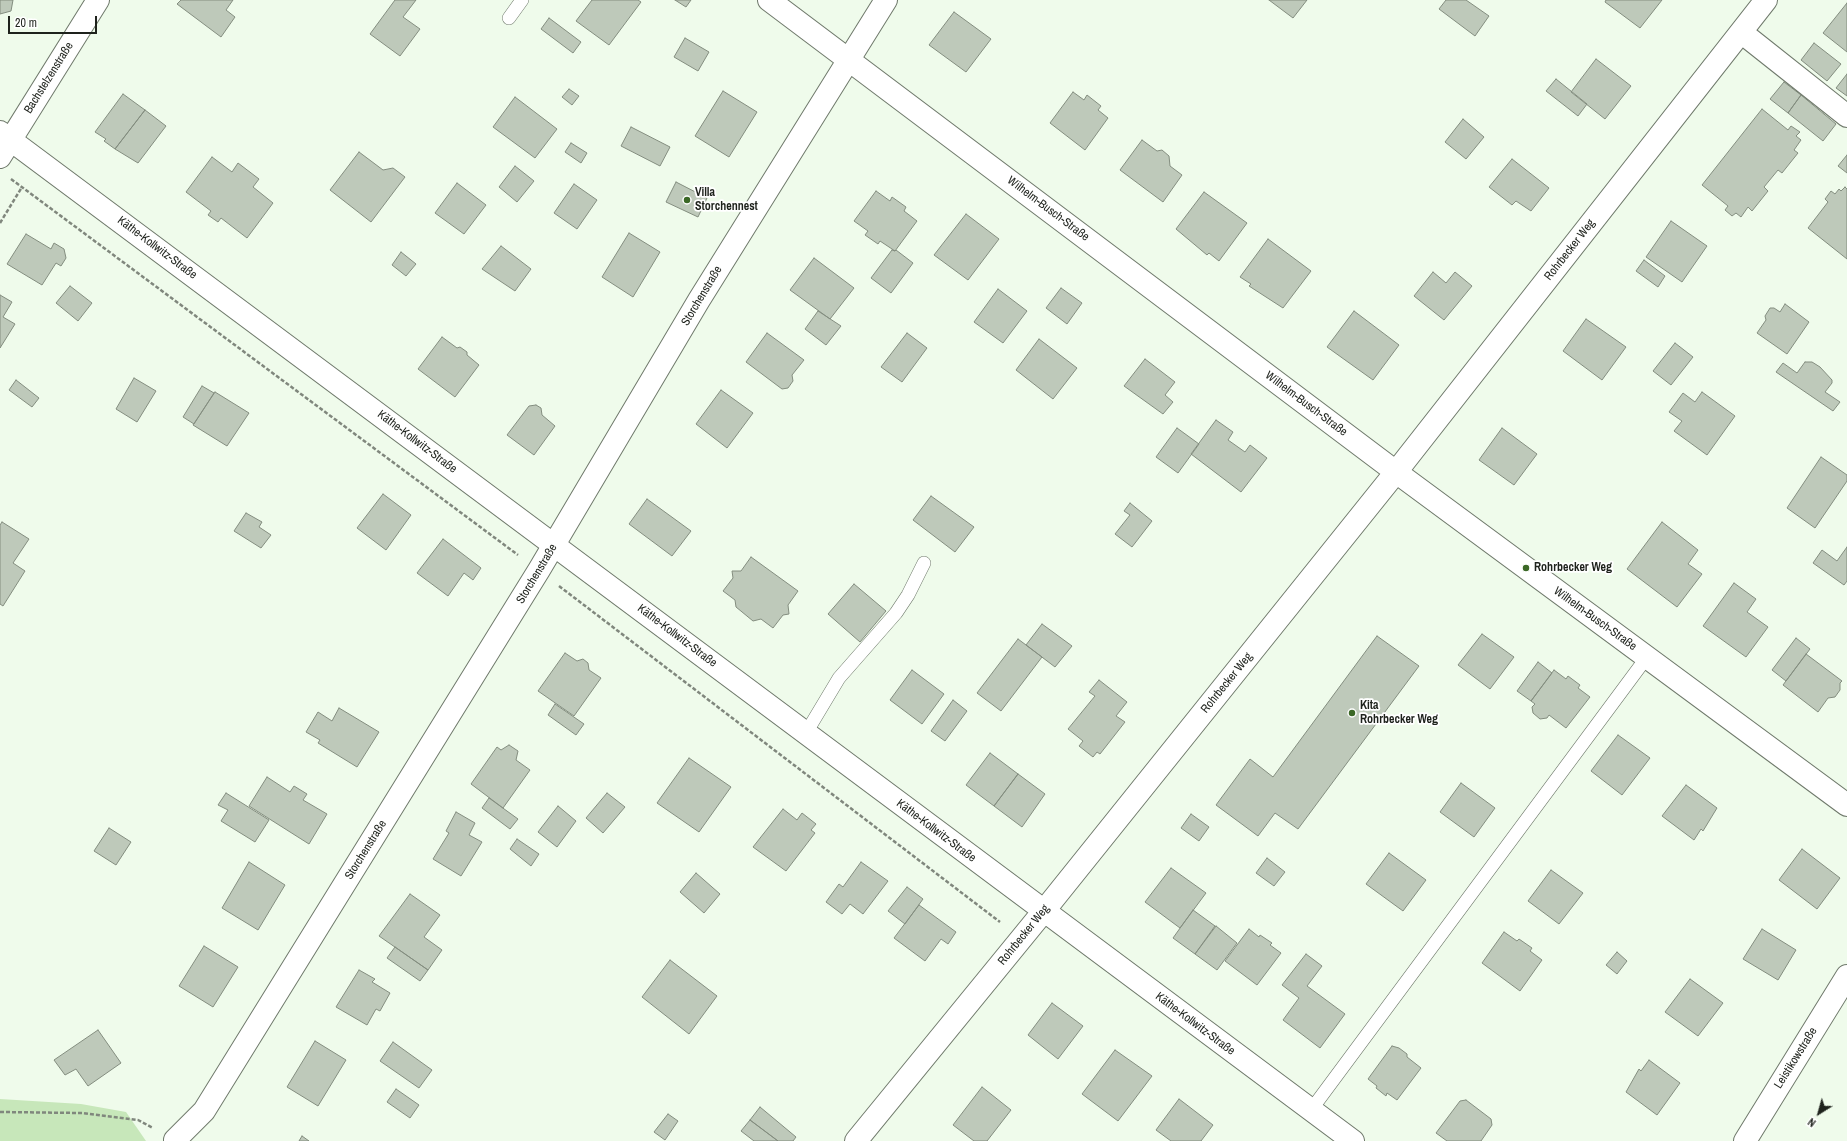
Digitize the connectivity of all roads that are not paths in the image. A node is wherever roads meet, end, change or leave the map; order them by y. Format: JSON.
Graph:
{"nodes":[{"id":1,"x":98,"y":0,"type":"edge"},
{"id":2,"x":522,"y":0,"type":"edge"},
{"id":3,"x":769,"y":0,"type":"edge"},
{"id":4,"x":886,"y":0,"type":"edge"},
{"id":5,"x":1763,"y":1,"type":"edge"},
{"id":6,"x":509,"y":18,"type":"dead end"},
{"id":7,"x":1741,"y":32,"type":"junction"},
{"id":8,"x":850,"y":60,"type":"junction"},
{"id":9,"x":1847,"y":116,"type":"edge"},
{"id":10,"x":4,"y":151,"type":"edge"},
{"id":11,"x":1396,"y":472,"type":"junction"},
{"id":12,"x":555,"y":544,"type":"junction"},
{"id":13,"x":924,"y":563,"type":"dead end"},
{"id":14,"x":1647,"y":657,"type":"junction"},
{"id":15,"x":806,"y":733,"type":"junction"},
{"id":16,"x":1847,"y":804,"type":"edge"},
{"id":17,"x":1044,"y":912,"type":"junction"},
{"id":18,"x":1847,"y":976,"type":"edge"},
{"id":19,"x":1311,"y":1110,"type":"junction"},
{"id":20,"x":175,"y":1140,"type":"road end"},
{"id":21,"x":856,"y":1141,"type":"edge"},
{"id":22,"x":1353,"y":1141,"type":"edge"},
{"id":23,"x":1745,"y":1141,"type":"edge"}],
"edges":[{"from":1,"to":10,"type":"street","name":"Bachstelzenstraße"},
{"from":2,"to":6,"type":"lane"},
{"from":3,"to":8,"type":"street","name":"Wilhelm-Busch-Straße"},
{"from":4,"to":8,"type":"street","name":"Storchenstraße"},
{"from":5,"to":7,"type":"street","name":"Rohrbecker Weg"},
{"from":7,"to":9,"type":"street"},
{"from":7,"to":11,"type":"street","name":"Rohrbecker Weg"},
{"from":8,"to":11,"type":"street","name":"Wilhelm-Busch-Straße"},
{"from":8,"to":12,"type":"street","name":"Storchenstraße"},
{"from":10,"to":12,"type":"street","name":"Käthe-Kollwitz-Straße"},
{"from":11,"to":14,"type":"street","name":"Wilhelm-Busch-Straße"},
{"from":11,"to":17,"type":"street","name":"Rohrbecker Weg"},
{"from":12,"to":15,"type":"street","name":"Käthe-Kollwitz-Straße"},
{"from":12,"to":20,"type":"street","name":"Storchenstraße"},
{"from":13,"to":15,"type":"lane"},
{"from":14,"to":16,"type":"street","name":"Wilhelm-Busch-Straße"},
{"from":14,"to":19,"type":"lane"},
{"from":15,"to":17,"type":"street","name":"Käthe-Kollwitz-Straße"},
{"from":17,"to":19,"type":"street","name":"Käthe-Kollwitz-Straße"},
{"from":17,"to":21,"type":"street","name":"Rohrbecker Weg"},
{"from":18,"to":23,"type":"street","name":"Leistikowstraße"},
{"from":19,"to":22,"type":"street","name":"Käthe-Kollwitz-Straße"}]}
